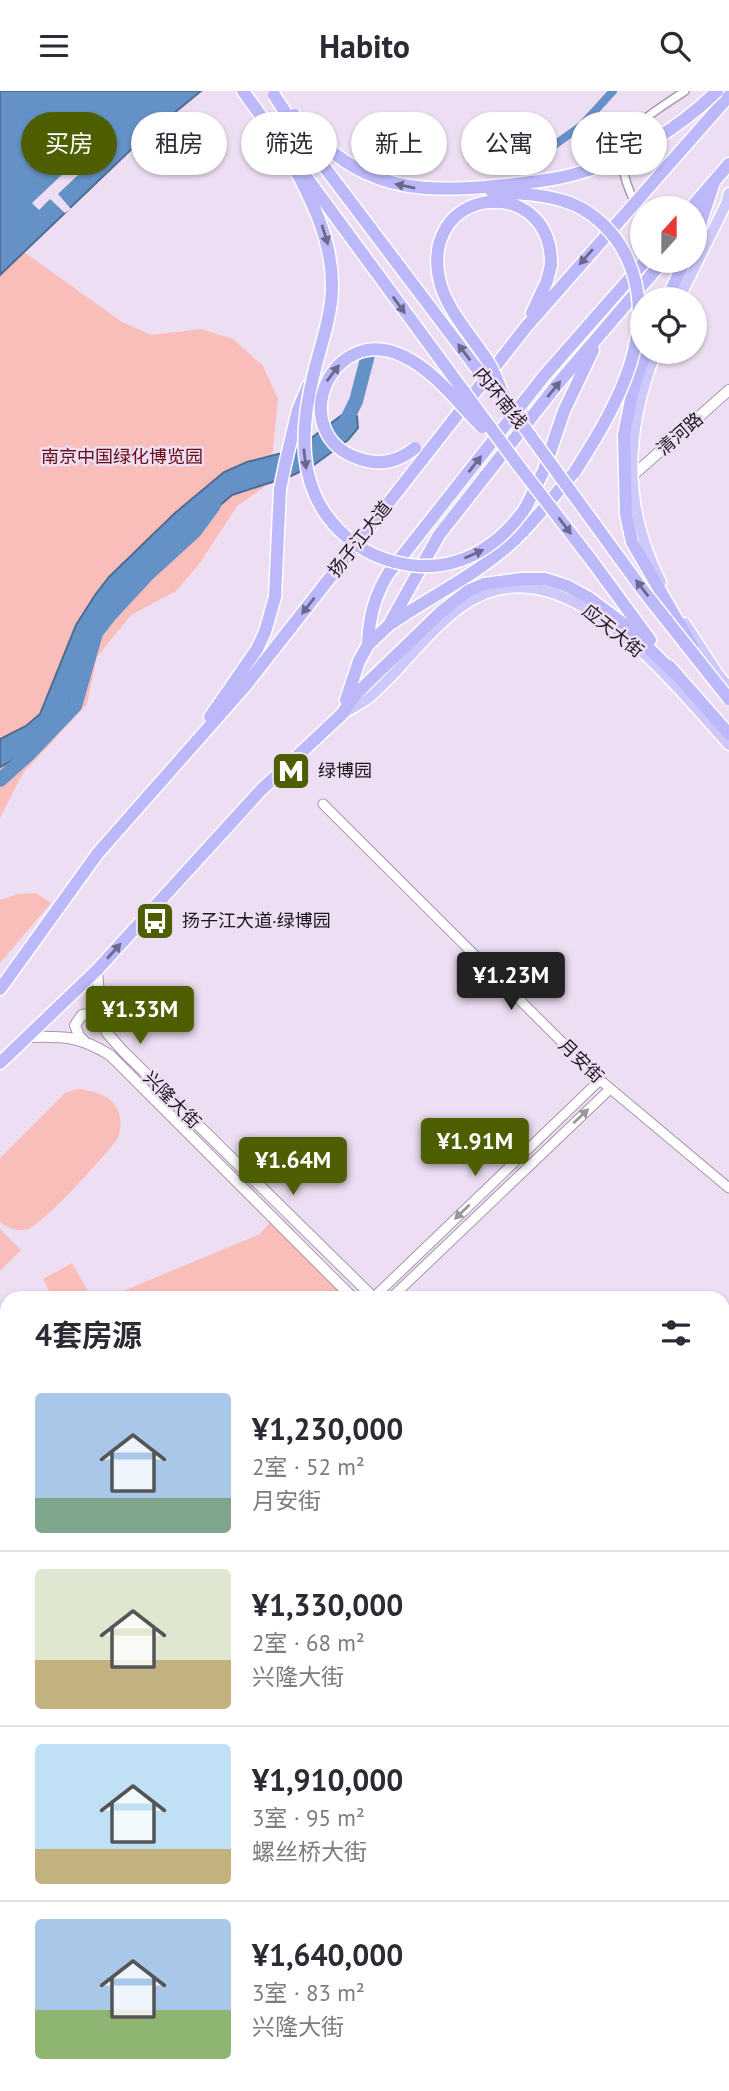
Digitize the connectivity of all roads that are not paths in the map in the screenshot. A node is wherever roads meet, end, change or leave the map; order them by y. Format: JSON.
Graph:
{"nodes":[{"id":1,"x":243,"y":91,"type":"edge"},
{"id":2,"x":685,"y":91,"type":"edge"},
{"id":3,"x":717,"y":91,"type":"edge"},
{"id":4,"x":273,"y":93,"type":"edge"},
{"id":5,"x":729,"y":96,"type":"edge"},
{"id":6,"x":258,"y":112,"type":"edge"},
{"id":7,"x":729,"y":165,"type":"edge"},
{"id":8,"x":298,"y":175,"type":"edge"},
{"id":9,"x":305,"y":175,"type":"edge"},
{"id":10,"x":714,"y":182,"type":"junction"},
{"id":11,"x":450,"y":190,"type":"junction"},
{"id":12,"x":729,"y":193,"type":"edge"},
{"id":13,"x":632,"y":196,"type":"edge"},
{"id":14,"x":641,"y":196,"type":"edge"},
{"id":15,"x":702,"y":196,"type":"edge"},
{"id":16,"x":706,"y":196,"type":"edge"},
{"id":17,"x":707,"y":203,"type":"edge"},
{"id":18,"x":630,"y":209,"type":"edge"},
{"id":19,"x":634,"y":273,"type":"edge"},
{"id":20,"x":653,"y":273,"type":"edge"},
{"id":21,"x":685,"y":287,"type":"edge"},
{"id":22,"x":526,"y":327,"type":"junction"},
{"id":23,"x":603,"y":331,"type":"junction"},
{"id":24,"x":642,"y":364,"type":"edge"},
{"id":25,"x":652,"y":364,"type":"edge"},
{"id":26,"x":314,"y":373,"type":"junction"},
{"id":27,"x":728,"y":395,"type":"edge"},
{"id":28,"x":508,"y":405,"type":"junction"},
{"id":29,"x":439,"y":435,"type":"junction"},
{"id":30,"x":515,"y":461,"type":"junction"},
{"id":31,"x":627,"y":475,"type":"junction"},
{"id":32,"x":389,"y":625,"type":"junction"},
{"id":33,"x":368,"y":645,"type":"junction"},
{"id":34,"x":672,"y":671,"type":"junction"},
{"id":35,"x":710,"y":677,"type":"junction"},
{"id":36,"x":729,"y":687,"type":"edge"},
{"id":37,"x":729,"y":699,"type":"edge"},
{"id":38,"x":341,"y":715,"type":"junction"},
{"id":39,"x":729,"y":734,"type":"edge"},
{"id":40,"x":195,"y":743,"type":"junction"},
{"id":41,"x":729,"y":745,"type":"edge"},
{"id":42,"x":323,"y":804,"type":"dead end"},
{"id":43,"x":97,"y":970,"type":"junction"},
{"id":44,"x":0,"y":989,"type":"edge"},
{"id":45,"x":107,"y":1033,"type":"junction"},
{"id":46,"x":29,"y":1037,"type":"junction"},
{"id":47,"x":85,"y":1042,"type":"junction"},
{"id":48,"x":0,"y":1065,"type":"edge"},
{"id":49,"x":600,"y":1080,"type":"junction"},
{"id":50,"x":610,"y":1089,"type":"junction"},
{"id":51,"x":729,"y":1188,"type":"edge"},
{"id":52,"x":346,"y":1291,"type":"edge"},
{"id":53,"x":367,"y":1291,"type":"edge"},
{"id":54,"x":381,"y":1291,"type":"edge"},
{"id":55,"x":398,"y":1291,"type":"edge"}],
"edges":[{"from":1,"to":6,"type":"highway"},
{"from":2,"to":13,"type":"street"},
{"from":3,"to":11,"type":"highway","bridge":true},
{"from":11,"to":4,"type":"highway","one_way":true,"bridge":true},
{"from":28,"to":4,"type":"highway","name":"内环南线","one_way":true,"bridge":true},
{"from":5,"to":14,"type":"highway","name":"扬子江大道"},
{"from":7,"to":10,"type":"highway"},
{"from":8,"to":26,"type":"highway","one_way":true,"bridge":true},
{"from":9,"to":30,"type":"highway","name":"内环南线","one_way":true,"bridge":true},
{"from":10,"to":15,"type":"highway"},
{"from":10,"to":16,"type":"highway"},
{"from":10,"to":17,"type":"highway"},
{"from":11,"to":32,"type":"highway","bridge":true},
{"from":12,"to":21,"type":"main road"},
{"from":18,"to":22,"type":"highway","name":"扬子江大道","one_way":true},
{"from":33,"to":19,"type":"highway","one_way":true},
{"from":20,"to":23,"type":"highway"},
{"from":22,"to":28,"type":"highway","bridge":true},
{"from":22,"to":29,"type":"highway","name":"扬子江大道"},
{"from":26,"to":23,"type":"highway","one_way":true,"bridge":true},
{"from":32,"to":23,"type":"highway","one_way":true},
{"from":24,"to":31,"type":"highway"},
{"from":25,"to":31,"type":"main road"},
{"from":26,"to":40,"type":"highway","bridge":true},
{"from":27,"to":31,"type":"main road","name":"清河路"},
{"from":35,"to":28,"type":"highway","name":"内环南线","one_way":true,"bridge":true},
{"from":29,"to":30,"type":"highway","one_way":true,"bridge":true},
{"from":29,"to":40,"type":"highway","name":"扬子江大道","one_way":true},
{"from":30,"to":34,"type":"highway","name":"内环南线","one_way":true,"bridge":true},
{"from":31,"to":35,"type":"highway","bridge":true},
{"from":31,"to":36,"type":"main road"},
{"from":32,"to":33,"type":"highway"},
{"from":33,"to":38,"type":"highway"},
{"from":34,"to":38,"type":"highway"},
{"from":34,"to":39,"type":"highway","name":"内环南线"},
{"from":35,"to":37,"type":"highway","name":"内环南线","bridge":true},
{"from":38,"to":41,"type":"main road","name":"应天大街"},
{"from":43,"to":38,"type":"highway","one_way":true},
{"from":40,"to":44,"type":"highway","name":"扬子江大道"},
{"from":42,"to":49,"type":"street","name":"月安街"},
{"from":43,"to":45,"type":"main road"},
{"from":43,"to":46,"type":"highway"},
{"from":45,"to":47,"type":"main road","name":"兴隆大街"},
{"from":45,"to":53,"type":"main road","name":"兴隆大街"},
{"from":46,"to":47,"type":"main road","name":"兴隆大街"},
{"from":46,"to":48,"type":"highway"},
{"from":47,"to":52,"type":"main road","name":"兴隆大街"},
{"from":49,"to":50,"type":"street","name":"月安街"},
{"from":49,"to":54,"type":"street","one_way":true},
{"from":50,"to":51,"type":"street","name":"月安街"},
{"from":55,"to":50,"type":"street","one_way":true}]}
